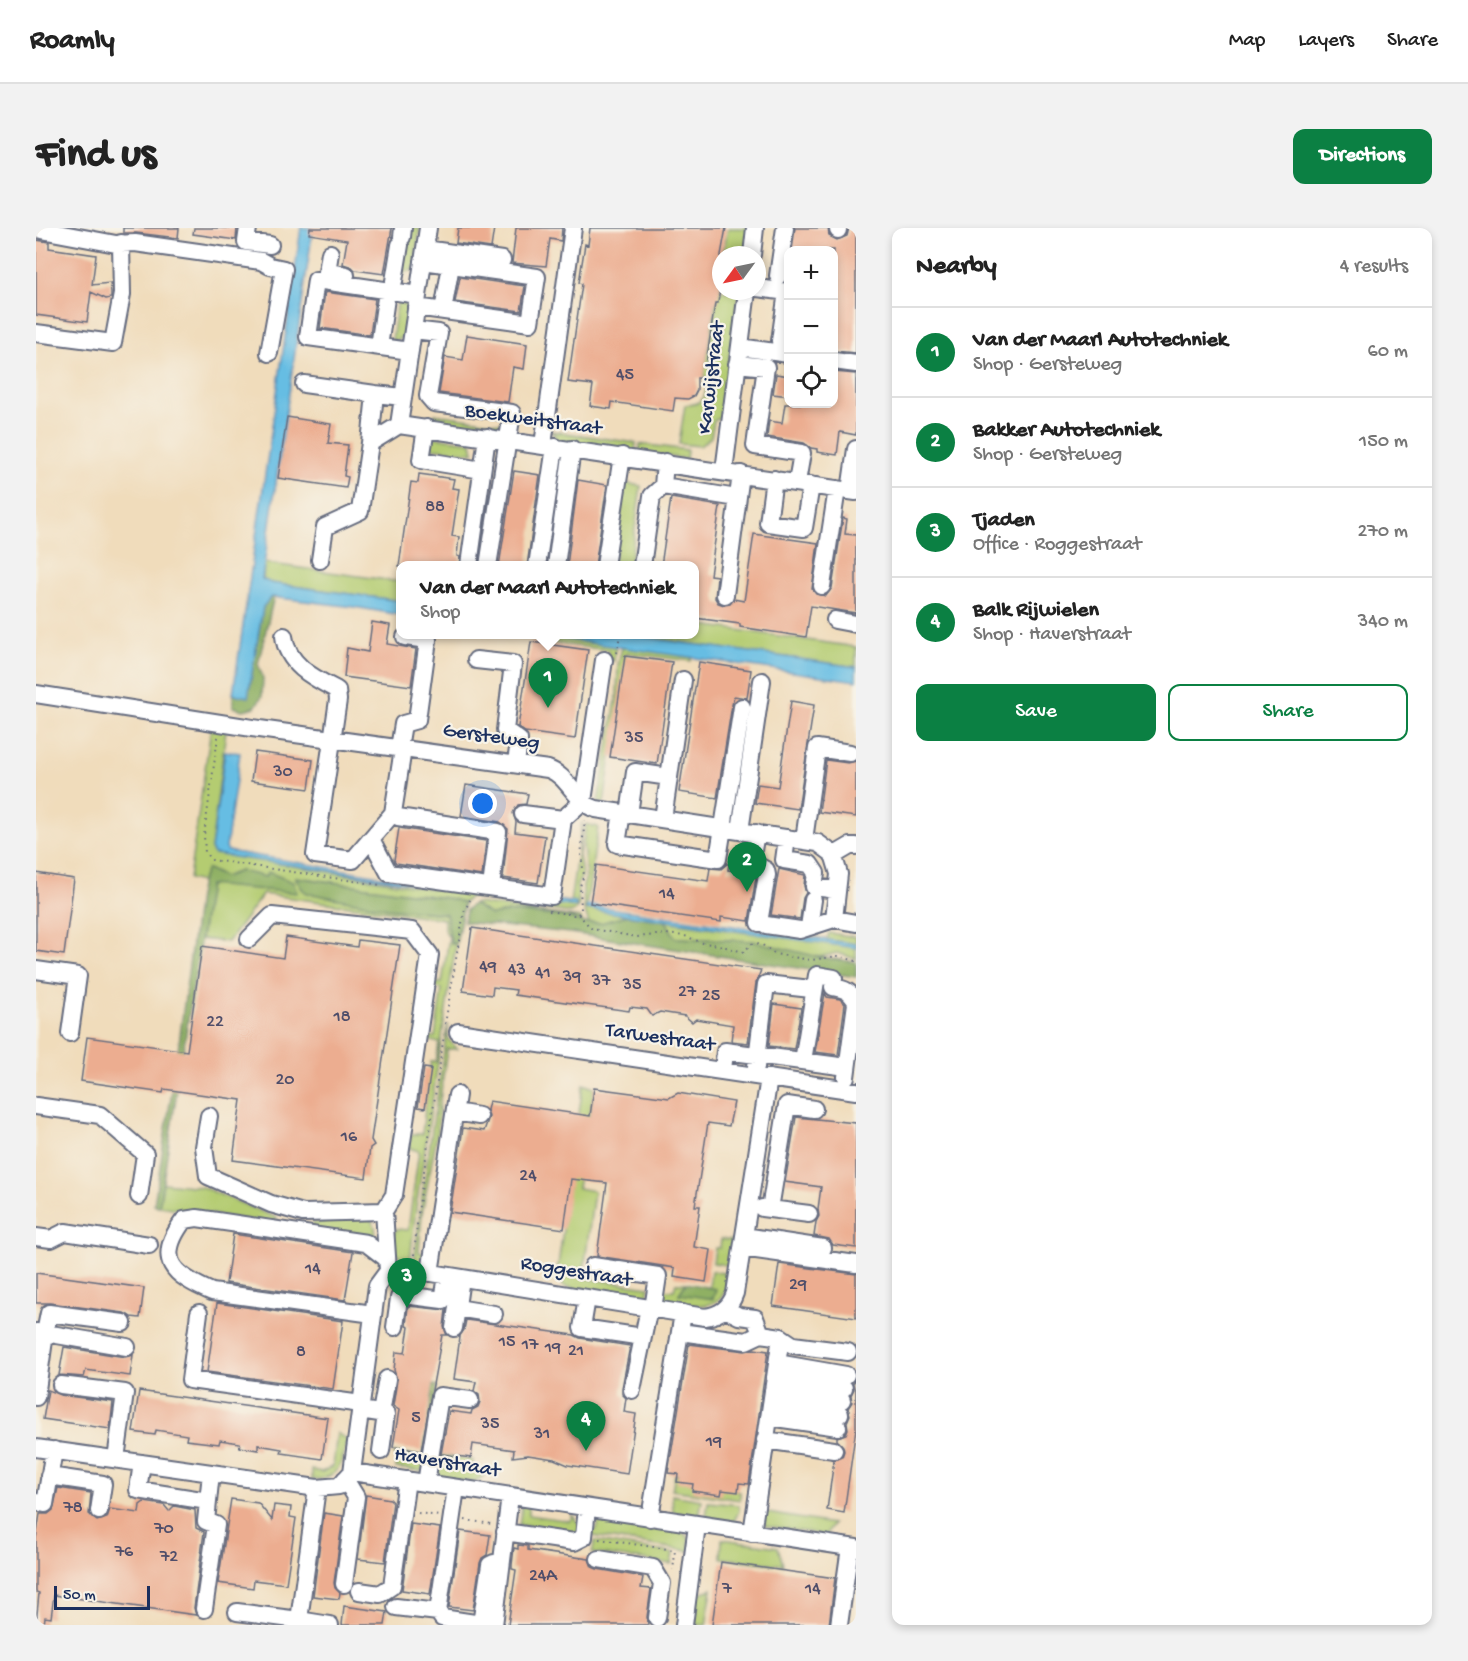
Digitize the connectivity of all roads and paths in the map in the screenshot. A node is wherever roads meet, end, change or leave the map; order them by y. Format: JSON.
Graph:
{"nodes":[{"id":1,"x":248,"y":228,"type":"edge"},
{"id":2,"x":428,"y":228,"type":"edge"},
{"id":3,"x":573,"y":228,"type":"edge"},
{"id":4,"x":755,"y":228,"type":"edge"},
{"id":5,"x":785,"y":228,"type":"edge"},
{"id":6,"x":36,"y":230,"type":"edge"},
{"id":7,"x":402,"y":237,"type":"edge"},
{"id":8,"x":121,"y":243,"type":"junction"},
{"id":9,"x":270,"y":245,"type":"dead end"},
{"id":10,"x":753,"y":246,"type":"edge"},
{"id":11,"x":330,"y":253,"type":"dead end"},
{"id":12,"x":424,"y":255,"type":"junction"},
{"id":13,"x":502,"y":260,"type":"dead end"},
{"id":14,"x":451,"y":265,"type":"junction"},
{"id":15,"x":778,"y":276,"type":"dead end"},
{"id":16,"x":390,"y":286,"type":"junction"},
{"id":17,"x":766,"y":289,"type":"edge"},
{"id":18,"x":784,"y":291,"type":"edge"},
{"id":19,"x":418,"y":296,"type":"junction"},
{"id":20,"x":746,"y":300,"type":"edge"},
{"id":21,"x":444,"y":311,"type":"junction"},
{"id":22,"x":413,"y":330,"type":"junction"},
{"id":23,"x":36,"y":333,"type":"edge"},
{"id":24,"x":379,"y":347,"type":"junction"},
{"id":25,"x":784,"y":348,"type":"edge"},
{"id":26,"x":410,"y":351,"type":"junction"},
{"id":27,"x":269,"y":353,"type":"dead end"},
{"id":28,"x":739,"y":356,"type":"junction"},
{"id":29,"x":838,"y":362,"type":"edge"},
{"id":30,"x":856,"y":364,"type":"edge"},
{"id":31,"x":304,"y":384,"type":"dead end"},
{"id":32,"x":375,"y":394,"type":"junction"},
{"id":33,"x":403,"y":397,"type":"junction"},
{"id":34,"x":733,"y":401,"type":"junction"},
{"id":35,"x":761,"y":404,"type":"junction"},
{"id":36,"x":399,"y":425,"type":"junction"},
{"id":37,"x":426,"y":428,"type":"junction"},
{"id":38,"x":487,"y":437,"type":"junction"},
{"id":39,"x":508,"y":440,"type":"junction"},
{"id":40,"x":370,"y":443,"type":"junction"},
{"id":41,"x":549,"y":446,"type":"junction"},
{"id":42,"x":856,"y":448,"type":"edge"},
{"id":43,"x":572,"y":449,"type":"junction"},
{"id":44,"x":622,"y":456,"type":"junction"},
{"id":45,"x":666,"y":462,"type":"junction"},
{"id":46,"x":482,"y":470,"type":"junction"},
{"id":47,"x":724,"y":471,"type":"junction"},
{"id":48,"x":741,"y":474,"type":"junction"},
{"id":49,"x":774,"y":479,"type":"junction"},
{"id":50,"x":804,"y":483,"type":"junction"},
{"id":51,"x":663,"y":486,"type":"junction"},
{"id":52,"x":847,"y":490,"type":"edge"},
{"id":53,"x":737,"y":498,"type":"junction"},
{"id":54,"x":320,"y":560,"type":"dead end"},
{"id":55,"x":469,"y":561,"type":"edge"},
{"id":56,"x":489,"y":561,"type":"edge"},
{"id":57,"x":538,"y":561,"type":"edge"},
{"id":58,"x":557,"y":561,"type":"edge"},
{"id":59,"x":606,"y":561,"type":"edge"},
{"id":60,"x":643,"y":561,"type":"edge"},
{"id":61,"x":822,"y":586,"type":"dead end"},
{"id":62,"x":724,"y":595,"type":"dead end"},
{"id":63,"x":835,"y":620,"type":"dead end"},
{"id":64,"x":856,"y":624,"type":"edge"},
{"id":65,"x":284,"y":636,"type":"dead end"},
{"id":66,"x":420,"y":639,"type":"edge"},
{"id":67,"x":619,"y":639,"type":"edge"},
{"id":68,"x":618,"y":650,"type":"dead end"},
{"id":69,"x":476,"y":660,"type":"dead end"},
{"id":70,"x":604,"y":660,"type":"dead end"},
{"id":71,"x":683,"y":680,"type":"dead end"},
{"id":72,"x":762,"y":681,"type":"dead end"},
{"id":73,"x":36,"y":694,"type":"edge"},
{"id":74,"x":742,"y":707,"type":"dead end"},
{"id":75,"x":220,"y":723,"type":"junction"},
{"id":76,"x":334,"y":739,"type":"junction"},
{"id":77,"x":401,"y":748,"type":"junction"},
{"id":78,"x":850,"y":753,"type":"dead end"},
{"id":79,"x":516,"y":764,"type":"junction"},
{"id":80,"x":669,"y":777,"type":"junction"},
{"id":81,"x":583,"y":801,"type":"junction"},
{"id":82,"x":393,"y":813,"type":"junction"},
{"id":83,"x":523,"y":814,"type":"dead end"},
{"id":84,"x":626,"y":814,"type":"junction"},
{"id":85,"x":563,"y":819,"type":"junction"},
{"id":86,"x":663,"y":819,"type":"junction"},
{"id":87,"x":723,"y":828,"type":"junction"},
{"id":88,"x":748,"y":832,"type":"junction"},
{"id":89,"x":787,"y":838,"type":"junction"},
{"id":90,"x":371,"y":839,"type":"junction"},
{"id":91,"x":804,"y":840,"type":"junction"},
{"id":92,"x":856,"y":846,"type":"edge"},
{"id":93,"x":833,"y":856,"type":"junction"},
{"id":94,"x":382,"y":885,"type":"dead end"},
{"id":95,"x":491,"y":887,"type":"junction"},
{"id":96,"x":837,"y":890,"type":"junction"},
{"id":97,"x":470,"y":900,"type":"dead end"},
{"id":98,"x":813,"y":900,"type":"dead end"},
{"id":99,"x":539,"y":910,"type":"dead end"},
{"id":100,"x":834,"y":919,"type":"junction"},
{"id":101,"x":856,"y":923,"type":"edge"},
{"id":102,"x":809,"y":927,"type":"junction"},
{"id":103,"x":249,"y":939,"type":"dead end"},
{"id":104,"x":856,"y":961,"type":"edge"},
{"id":105,"x":36,"y":970,"type":"edge"},
{"id":106,"x":811,"y":989,"type":"dead end"},
{"id":107,"x":856,"y":1003,"type":"edge"},
{"id":108,"x":70,"y":1032,"type":"dead end"},
{"id":109,"x":458,"y":1032,"type":"dead end"},
{"id":110,"x":758,"y":1055,"type":"junction"},
{"id":111,"x":799,"y":1061,"type":"junction"},
{"id":112,"x":847,"y":1067,"type":"junction"},
{"id":113,"x":723,"y":1071,"type":"junction"},
{"id":114,"x":792,"y":1081,"type":"junction"},
{"id":115,"x":763,"y":1082,"type":"junction"},
{"id":116,"x":850,"y":1090,"type":"edge"},
{"id":117,"x":457,"y":1095,"type":"dead end"},
{"id":118,"x":787,"y":1104,"type":"junction"},
{"id":119,"x":36,"y":1106,"type":"edge"},
{"id":120,"x":814,"y":1109,"type":"dead end"},
{"id":121,"x":455,"y":1112,"type":"junction"},
{"id":122,"x":209,"y":1116,"type":"dead end"},
{"id":123,"x":479,"y":1116,"type":"dead end"},
{"id":124,"x":139,"y":1196,"type":"dead end"},
{"id":125,"x":749,"y":1206,"type":"junction"},
{"id":126,"x":771,"y":1209,"type":"junction"},
{"id":127,"x":384,"y":1211,"type":"junction"},
{"id":128,"x":809,"y":1214,"type":"dead end"},
{"id":129,"x":36,"y":1237,"type":"edge"},
{"id":130,"x":743,"y":1242,"type":"junction"},
{"id":131,"x":149,"y":1245,"type":"dead end"},
{"id":132,"x":856,"y":1254,"type":"edge"},
{"id":133,"x":856,"y":1264,"type":"edge"},
{"id":134,"x":387,"y":1265,"type":"junction"},
{"id":135,"x":593,"y":1266,"type":"dead end"},
{"id":136,"x":413,"y":1270,"type":"junction"},
{"id":137,"x":446,"y":1275,"type":"junction"},
{"id":138,"x":587,"y":1298,"type":"junction"},
{"id":139,"x":457,"y":1308,"type":"junction"},
{"id":140,"x":651,"y":1308,"type":"junction"},
{"id":141,"x":725,"y":1309,"type":"junction"},
{"id":142,"x":42,"y":1312,"type":"edge"},
{"id":143,"x":200,"y":1313,"type":"dead end"},
{"id":144,"x":683,"y":1313,"type":"junction"},
{"id":145,"x":373,"y":1314,"type":"junction"},
{"id":146,"x":494,"y":1314,"type":"dead end"},
{"id":147,"x":123,"y":1323,"type":"dead end"},
{"id":148,"x":395,"y":1328,"type":"dead end"},
{"id":149,"x":454,"y":1328,"type":"dead end"},
{"id":150,"x":680,"y":1332,"type":"junction"},
{"id":151,"x":40,"y":1333,"type":"edge"},
{"id":152,"x":761,"y":1334,"type":"junction"},
{"id":153,"x":643,"y":1337,"type":"junction"},
{"id":154,"x":781,"y":1337,"type":"junction"},
{"id":155,"x":127,"y":1347,"type":"dead end"},
{"id":156,"x":848,"y":1352,"type":"dead end"},
{"id":157,"x":387,"y":1379,"type":"dead end"},
{"id":158,"x":61,"y":1385,"type":"dead end"},
{"id":159,"x":632,"y":1390,"type":"dead end"},
{"id":160,"x":773,"y":1390,"type":"junction"},
{"id":161,"x":36,"y":1397,"type":"edge"},
{"id":162,"x":470,"y":1400,"type":"dead end"},
{"id":163,"x":842,"y":1401,"type":"junction"},
{"id":164,"x":361,"y":1407,"type":"junction"},
{"id":165,"x":381,"y":1413,"type":"junction"},
{"id":166,"x":765,"y":1440,"type":"junction"},
{"id":167,"x":36,"y":1448,"type":"edge"},
{"id":168,"x":54,"y":1450,"type":"junction"},
{"id":169,"x":834,"y":1450,"type":"dead end"},
{"id":170,"x":381,"y":1451,"type":"dead end"},
{"id":171,"x":111,"y":1459,"type":"junction"},
{"id":172,"x":142,"y":1463,"type":"junction"},
{"id":173,"x":211,"y":1473,"type":"junction"},
{"id":174,"x":349,"y":1475,"type":"junction"},
{"id":175,"x":49,"y":1476,"type":"junction"},
{"id":176,"x":407,"y":1480,"type":"junction"},
{"id":177,"x":426,"y":1483,"type":"junction"},
{"id":178,"x":103,"y":1484,"type":"junction"},
{"id":179,"x":317,"y":1488,"type":"junction"},
{"id":180,"x":456,"y":1488,"type":"junction"},
{"id":181,"x":510,"y":1496,"type":"junction"},
{"id":182,"x":208,"y":1501,"type":"junction"},
{"id":183,"x":36,"y":1502,"type":"edge"},
{"id":184,"x":587,"y":1508,"type":"junction"},
{"id":185,"x":99,"y":1511,"type":"dead end"},
{"id":186,"x":650,"y":1518,"type":"junction"},
{"id":187,"x":697,"y":1526,"type":"junction"},
{"id":188,"x":505,"y":1532,"type":"junction"},
{"id":189,"x":752,"y":1533,"type":"junction"},
{"id":190,"x":853,"y":1548,"type":"edge"},
{"id":191,"x":599,"y":1559,"type":"dead end"},
{"id":192,"x":662,"y":1584,"type":"junction"},
{"id":193,"x":689,"y":1590,"type":"junction"},
{"id":194,"x":396,"y":1606,"type":"dead end"},
{"id":195,"x":204,"y":1610,"type":"dead end"},
{"id":196,"x":237,"y":1612,"type":"dead end"},
{"id":197,"x":438,"y":1612,"type":"junction"},
{"id":198,"x":299,"y":1620,"type":"junction"},
{"id":199,"x":684,"y":1624,"type":"edge"},
{"id":200,"x":330,"y":1625,"type":"edge"},
{"id":201,"x":486,"y":1625,"type":"edge"},
{"id":202,"x":839,"y":1625,"type":"edge"}],
"edges":[{"from":1,"to":9,"type":"street"},
{"from":2,"to":12,"type":"street"},
{"from":3,"to":41,"type":"street"},
{"from":4,"to":10,"type":"street"},
{"from":5,"to":15,"type":"street"},
{"from":6,"to":8,"type":"street"},
{"from":7,"to":16,"type":"street"},
{"from":8,"to":23,"type":"street"},
{"from":8,"to":27,"type":"street"},
{"from":11,"to":16,"type":"street"},
{"from":12,"to":13,"type":"street"},
{"from":12,"to":14,"type":"street"},
{"from":12,"to":19,"type":"street"},
{"from":14,"to":21,"type":"street"},
{"from":14,"to":21,"type":"street"},
{"from":16,"to":19,"type":"street"},
{"from":16,"to":24,"type":"street"},
{"from":16,"to":24,"type":"street"},
{"from":17,"to":18,"type":"street"},
{"from":19,"to":21,"type":"street"},
{"from":19,"to":22,"type":"street"},
{"from":20,"to":28,"type":"street","name":"Karwijstraat"},
{"from":22,"to":26,"type":"street"},
{"from":22,"to":39,"type":"street"},
{"from":24,"to":26,"type":"street"},
{"from":25,"to":28,"type":"street"},
{"from":26,"to":33,"type":"street"},
{"from":28,"to":34,"type":"street","name":"Karwijstraat"},
{"from":28,"to":35,"type":"street"},
{"from":29,"to":30,"type":"street"},
{"from":31,"to":32,"type":"street"},
{"from":32,"to":33,"type":"street"},
{"from":32,"to":40,"type":"street"},
{"from":33,"to":36,"type":"street"},
{"from":34,"to":35,"type":"street"},
{"from":34,"to":47,"type":"street","name":"Karwijstraat"},
{"from":35,"to":50,"type":"street"},
{"from":36,"to":37,"type":"street","name":"Boekweitstraat"},
{"from":36,"to":40,"type":"street"},
{"from":37,"to":38,"type":"street","name":"Boekweitstraat"},
{"from":37,"to":46,"type":"street"},
{"from":38,"to":39,"type":"street","name":"Boekweitstraat"},
{"from":38,"to":46,"type":"street"},
{"from":39,"to":41,"type":"street","name":"Boekweitstraat"},
{"from":39,"to":56,"type":"street"},
{"from":40,"to":54,"type":"street"},
{"from":41,"to":43,"type":"street","name":"Boekweitstraat"},
{"from":41,"to":57,"type":"street"},
{"from":42,"to":52,"type":"street"},
{"from":43,"to":44,"type":"street","name":"Boekweitstraat"},
{"from":43,"to":58,"type":"street"},
{"from":44,"to":45,"type":"street","name":"Boekweitstraat"},
{"from":44,"to":59,"type":"street"},
{"from":45,"to":47,"type":"street","name":"Boekweitstraat"},
{"from":45,"to":51,"type":"street"},
{"from":46,"to":55,"type":"street"},
{"from":47,"to":48,"type":"street","name":"Boekweitstraat"},
{"from":48,"to":49,"type":"street","name":"Boekweitstraat"},
{"from":48,"to":53,"type":"street"},
{"from":49,"to":50,"type":"street","name":"Boekweitstraat"},
{"from":49,"to":50,"type":"street"},
{"from":50,"to":52,"type":"street","name":"Boekweitstraat"},
{"from":51,"to":53,"type":"street"},
{"from":51,"to":60,"type":"street"},
{"from":52,"to":61,"type":"street"},
{"from":53,"to":62,"type":"street"},
{"from":63,"to":64,"type":"street"},
{"from":65,"to":76,"type":"street"},
{"from":66,"to":77,"type":"street"},
{"from":67,"to":68,"type":"path"},
{"from":69,"to":79,"type":"street"},
{"from":70,"to":81,"type":"street"},
{"from":71,"to":80,"type":"street"},
{"from":72,"to":88,"type":"street"},
{"from":73,"to":75,"type":"street","name":"Gersteweg"},
{"from":74,"to":87,"type":"street"},
{"from":75,"to":76,"type":"street","name":"Gersteweg"},
{"from":75,"to":94,"type":"path"},
{"from":76,"to":77,"type":"street","name":"Gersteweg"},
{"from":76,"to":90,"type":"street"},
{"from":77,"to":79,"type":"street","name":"Gersteweg"},
{"from":77,"to":82,"type":"street"},
{"from":78,"to":91,"type":"street"},
{"from":79,"to":81,"type":"street","name":"Gersteweg"},
{"from":80,"to":84,"type":"street"},
{"from":80,"to":86,"type":"street"},
{"from":81,"to":84,"type":"street","name":"Gersteweg"},
{"from":81,"to":85,"type":"street"},
{"from":82,"to":90,"type":"street"},
{"from":82,"to":95,"type":"street"},
{"from":83,"to":85,"type":"street"},
{"from":84,"to":86,"type":"street","name":"Gersteweg"},
{"from":84,"to":87,"type":"street"},
{"from":85,"to":95,"type":"street"},
{"from":86,"to":87,"type":"street","name":"Gersteweg"},
{"from":87,"to":88,"type":"street","name":"Gersteweg"},
{"from":88,"to":89,"type":"street","name":"Gersteweg"},
{"from":88,"to":102,"type":"street"},
{"from":89,"to":91,"type":"street","name":"Gersteweg"},
{"from":89,"to":96,"type":"street"},
{"from":90,"to":95,"type":"street"},
{"from":91,"to":93,"type":"street","name":"Gersteweg"},
{"from":92,"to":93,"type":"street"},
{"from":93,"to":96,"type":"street"},
{"from":96,"to":100,"type":"street"},
{"from":97,"to":136,"type":"path"},
{"from":98,"to":102,"type":"street"},
{"from":99,"to":104,"type":"path"},
{"from":100,"to":101,"type":"street"},
{"from":100,"to":102,"type":"street"},
{"from":103,"to":127,"type":"street"},
{"from":105,"to":108,"type":"street"},
{"from":106,"to":110,"type":"street"},
{"from":107,"to":111,"type":"street"},
{"from":107,"to":112,"type":"street"},
{"from":109,"to":113,"type":"street","name":"Tarwestraat"},
{"from":110,"to":111,"type":"street"},
{"from":110,"to":113,"type":"street"},
{"from":110,"to":115,"type":"street"},
{"from":111,"to":112,"type":"street"},
{"from":111,"to":114,"type":"street"},
{"from":112,"to":116,"type":"street"},
{"from":113,"to":115,"type":"street","name":"Tarwestraat"},
{"from":114,"to":115,"type":"street","name":"Tarwestraat"},
{"from":114,"to":116,"type":"street","name":"Tarwestraat"},
{"from":115,"to":118,"type":"street"},
{"from":115,"to":125,"type":"street"},
{"from":117,"to":121,"type":"street"},
{"from":118,"to":120,"type":"street"},
{"from":118,"to":126,"type":"street"},
{"from":119,"to":124,"type":"street"},
{"from":121,"to":123,"type":"street"},
{"from":121,"to":137,"type":"street"},
{"from":122,"to":127,"type":"street"},
{"from":125,"to":126,"type":"street"},
{"from":125,"to":130,"type":"street"},
{"from":126,"to":128,"type":"street"},
{"from":127,"to":134,"type":"street"},
{"from":129,"to":131,"type":"street"},
{"from":130,"to":132,"type":"street"},
{"from":130,"to":133,"type":"street"},
{"from":130,"to":141,"type":"street"},
{"from":134,"to":136,"type":"street","name":"Roggestraat"},
{"from":134,"to":145,"type":"street"},
{"from":134,"to":145,"type":"street"},
{"from":135,"to":140,"type":"street"},
{"from":136,"to":137,"type":"street","name":"Roggestraat"},
{"from":137,"to":138,"type":"street","name":"Roggestraat"},
{"from":137,"to":139,"type":"street"},
{"from":137,"to":148,"type":"street"},
{"from":138,"to":140,"type":"street","name":"Roggestraat"},
{"from":138,"to":153,"type":"street"},
{"from":139,"to":146,"type":"street"},
{"from":139,"to":149,"type":"street"},
{"from":140,"to":144,"type":"street","name":"Roggestraat"},
{"from":140,"to":153,"type":"street"},
{"from":141,"to":144,"type":"street","name":"Roggestraat"},
{"from":141,"to":152,"type":"street"},
{"from":142,"to":147,"type":"street"},
{"from":142,"to":151,"type":"street"},
{"from":143,"to":164,"type":"street"},
{"from":144,"to":150,"type":"street"},
{"from":145,"to":164,"type":"street"},
{"from":150,"to":152,"type":"street"},
{"from":150,"to":186,"type":"street"},
{"from":151,"to":155,"type":"street"},
{"from":151,"to":161,"type":"street"},
{"from":152,"to":154,"type":"street"},
{"from":153,"to":159,"type":"street"},
{"from":154,"to":156,"type":"street"},
{"from":154,"to":160,"type":"street"},
{"from":157,"to":165,"type":"street"},
{"from":158,"to":171,"type":"street"},
{"from":160,"to":163,"type":"street"},
{"from":160,"to":163,"type":"street"},
{"from":160,"to":163,"type":"street"},
{"from":160,"to":166,"type":"street"},
{"from":162,"to":177,"type":"street"},
{"from":164,"to":165,"type":"street"},
{"from":164,"to":174,"type":"street"},
{"from":165,"to":170,"type":"street"},
{"from":166,"to":169,"type":"street"},
{"from":166,"to":189,"type":"street"},
{"from":167,"to":168,"type":"street","name":"Haverstraat"},
{"from":168,"to":171,"type":"street","name":"Haverstraat"},
{"from":168,"to":175,"type":"street"},
{"from":171,"to":172,"type":"street","name":"Haverstraat"},
{"from":171,"to":178,"type":"street"},
{"from":172,"to":173,"type":"street","name":"Haverstraat"},
{"from":172,"to":182,"type":"street"},
{"from":173,"to":179,"type":"street","name":"Haverstraat"},
{"from":173,"to":182,"type":"street"},
{"from":174,"to":176,"type":"street","name":"Haverstraat"},
{"from":174,"to":176,"type":"street"},
{"from":174,"to":179,"type":"street","name":"Haverstraat"},
{"from":175,"to":178,"type":"street"},
{"from":175,"to":183,"type":"street"},
{"from":176,"to":177,"type":"street","name":"Haverstraat"},
{"from":177,"to":180,"type":"street","name":"Haverstraat"},
{"from":178,"to":185,"type":"street"},
{"from":179,"to":198,"type":"street"},
{"from":180,"to":181,"type":"street","name":"Haverstraat"},
{"from":180,"to":197,"type":"street"},
{"from":181,"to":184,"type":"street","name":"Haverstraat"},
{"from":181,"to":188,"type":"street"},
{"from":182,"to":195,"type":"street"},
{"from":184,"to":186,"type":"street","name":"Haverstraat"},
{"from":184,"to":188,"type":"street"},
{"from":186,"to":187,"type":"street","name":"Haverstraat"},
{"from":187,"to":189,"type":"street","name":"Haverstraat"},
{"from":187,"to":193,"type":"street"},
{"from":188,"to":201,"type":"street"},
{"from":189,"to":190,"type":"street","name":"Haverstraat"},
{"from":190,"to":202,"type":"street"},
{"from":191,"to":192,"type":"street"},
{"from":192,"to":193,"type":"street"},
{"from":192,"to":199,"type":"street"},
{"from":193,"to":199,"type":"street"},
{"from":194,"to":197,"type":"street"},
{"from":196,"to":198,"type":"street"},
{"from":197,"to":201,"type":"street"},
{"from":198,"to":200,"type":"street"}]}
